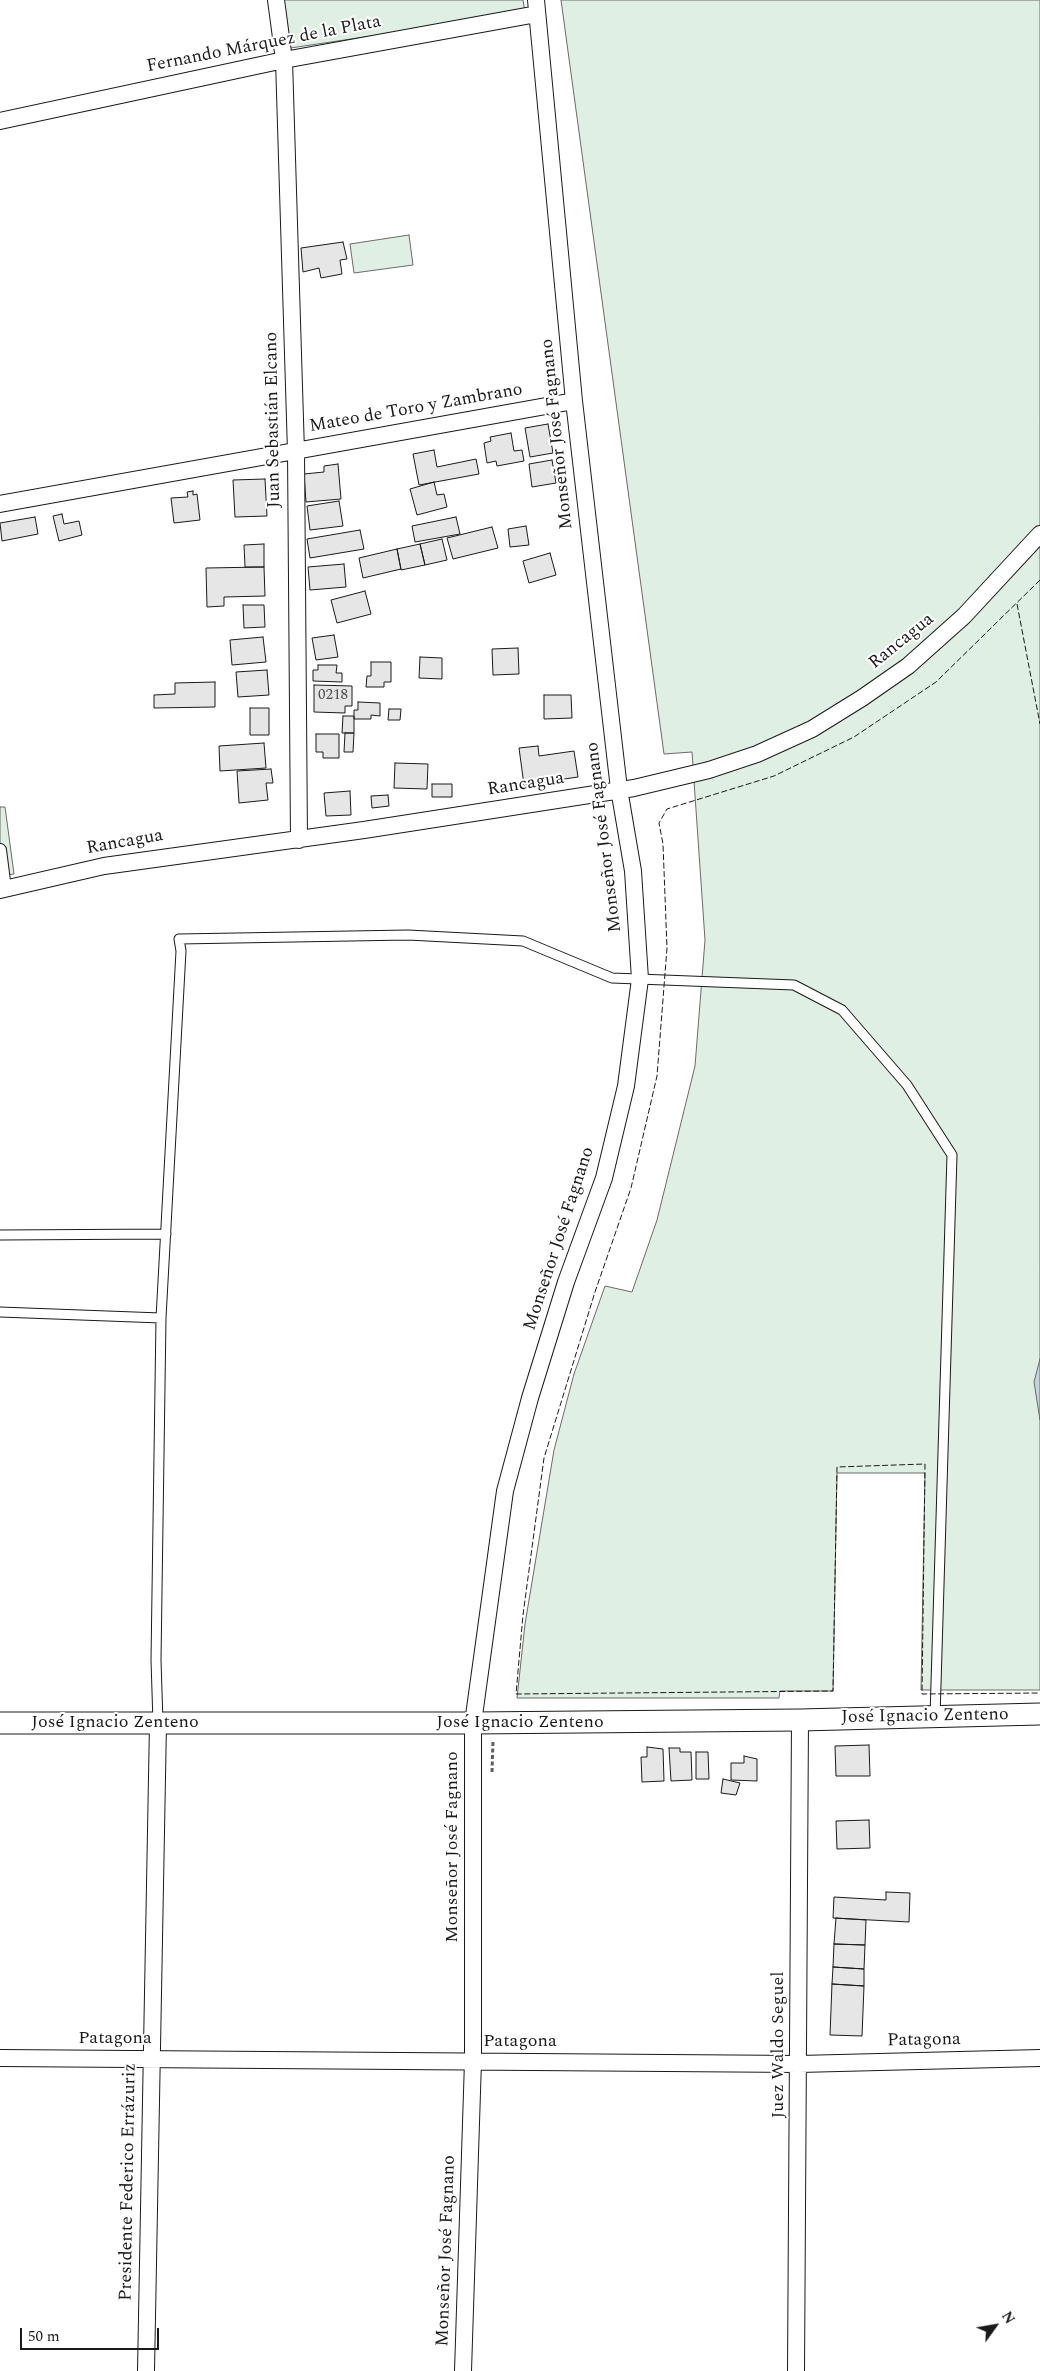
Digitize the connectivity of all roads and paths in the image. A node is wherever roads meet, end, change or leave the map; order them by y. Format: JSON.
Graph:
{"nodes":[{"id":1,"x":276,"y":0,"type":"edge"},
{"id":2,"x":536,"y":7,"type":"edge"},
{"id":3,"x":284,"y":60,"type":"junction"},
{"id":4,"x":0,"y":121,"type":"edge"},
{"id":5,"x":574,"y":401,"type":"junction"},
{"id":6,"x":296,"y":452,"type":"junction"},
{"id":7,"x":0,"y":504,"type":"edge"},
{"id":8,"x":1040,"y":534,"type":"edge"},
{"id":9,"x":619,"y":789,"type":"junction"},
{"id":10,"x":299,"y":840,"type":"junction"},
{"id":11,"x":0,"y":850,"type":"edge"},
{"id":12,"x":2,"y":889,"type":"edge"},
{"id":13,"x":640,"y":979,"type":"junction"},
{"id":14,"x":166,"y":1234,"type":"junction"},
{"id":15,"x":0,"y":1235,"type":"edge"},
{"id":16,"x":0,"y":1312,"type":"edge"},
{"id":17,"x":161,"y":1318,"type":"junction"},
{"id":18,"x":1040,"y":1714,"type":"edge"},
{"id":19,"x":935,"y":1717,"type":"junction"},
{"id":20,"x":800,"y":1720,"type":"junction"},
{"id":21,"x":0,"y":1722,"type":"edge"},
{"id":22,"x":158,"y":1723,"type":"junction"},
{"id":23,"x":483,"y":1723,"type":"junction"},
{"id":24,"x":492,"y":1773,"type":"dead end"},
{"id":25,"x":0,"y":2058,"type":"edge"},
{"id":26,"x":1040,"y":2058,"type":"edge"},
{"id":27,"x":152,"y":2059,"type":"junction"},
{"id":28,"x":473,"y":2062,"type":"junction"},
{"id":29,"x":799,"y":2064,"type":"junction"},
{"id":30,"x":146,"y":2371,"type":"edge"},
{"id":31,"x":463,"y":2371,"type":"edge"},
{"id":32,"x":796,"y":2371,"type":"edge"}],
"edges":[{"from":1,"to":3,"type":"street","name":"Juan Sebastián Elcano"},
{"from":2,"to":3,"type":"street","name":"Fernando Márquez de la Plata"},
{"from":2,"to":5,"type":"street","name":"Monseñor José Fagnano"},
{"from":3,"to":4,"type":"street","name":"Fernando Márquez de la Plata"},
{"from":3,"to":6,"type":"street","name":"Juan Sebastián Elcano"},
{"from":5,"to":6,"type":"street","name":"Mateo de Toro y Zambrano"},
{"from":5,"to":9,"type":"street","name":"Monseñor José Fagnano"},
{"from":6,"to":7,"type":"street","name":"Mateo de Toro y Zambrano"},
{"from":6,"to":10,"type":"street","name":"Juan Sebastián Elcano"},
{"from":8,"to":9,"type":"street","name":"Rancagua"},
{"from":9,"to":10,"type":"street","name":"Rancagua"},
{"from":9,"to":13,"type":"street","name":"Monseñor José Fagnano"},
{"from":10,"to":12,"type":"street","name":"Rancagua"},
{"from":11,"to":12,"type":"street"},
{"from":13,"to":14,"type":"lane"},
{"from":13,"to":19,"type":"lane"},
{"from":13,"to":23,"type":"street","name":"Monseñor José Fagnano"},
{"from":14,"to":15,"type":"lane"},
{"from":14,"to":17,"type":"lane"},
{"from":16,"to":17,"type":"lane"},
{"from":17,"to":22,"type":"lane"},
{"from":18,"to":19,"type":"street","name":"José Ignacio Zenteno"},
{"from":19,"to":20,"type":"street","name":"José Ignacio Zenteno"},
{"from":20,"to":23,"type":"street","name":"José Ignacio Zenteno"},
{"from":20,"to":29,"type":"street","name":"Juez Waldo Seguel"},
{"from":21,"to":22,"type":"street","name":"José Ignacio Zenteno"},
{"from":22,"to":23,"type":"street","name":"José Ignacio Zenteno"},
{"from":22,"to":27,"type":"street","name":"Presidente Federico Errázuriz"},
{"from":23,"to":24,"type":"path"},
{"from":23,"to":28,"type":"street","name":"Monseñor José Fagnano"},
{"from":25,"to":27,"type":"street","name":"Patagona"},
{"from":26,"to":29,"type":"street","name":"Patagona"},
{"from":27,"to":28,"type":"street","name":"Patagona"},
{"from":27,"to":30,"type":"street","name":"Presidente Federico Errázuriz"},
{"from":28,"to":29,"type":"street","name":"Patagona"},
{"from":28,"to":31,"type":"street","name":"Monseñor José Fagnano"},
{"from":29,"to":32,"type":"street","name":"Juez Waldo Seguel"}]}
